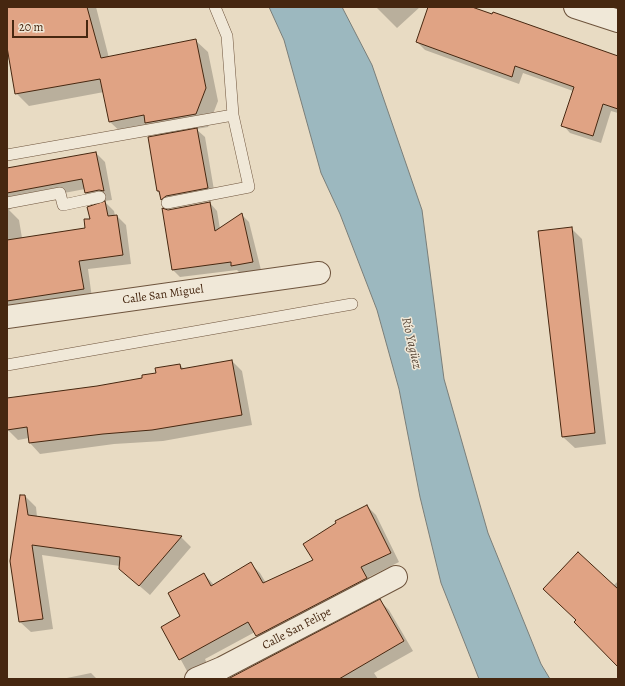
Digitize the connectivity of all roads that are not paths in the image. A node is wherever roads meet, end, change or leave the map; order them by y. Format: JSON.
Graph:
{"nodes":[{"id":1,"x":215,"y":7,"type":"edge"},
{"id":2,"x":575,"y":7,"type":"edge"},
{"id":3,"x":618,"y":21,"type":"edge"},
{"id":4,"x":233,"y":115,"type":"junction"},
{"id":5,"x":7,"y":155,"type":"edge"},
{"id":6,"x":100,"y":197,"type":"dead end"},
{"id":7,"x":7,"y":203,"type":"edge"},
{"id":8,"x":167,"y":203,"type":"dead end"},
{"id":9,"x":320,"y":273,"type":"dead end"},
{"id":10,"x":352,"y":304,"type":"dead end"},
{"id":11,"x":7,"y":317,"type":"edge"},
{"id":12,"x":7,"y":365,"type":"edge"},
{"id":13,"x":396,"y":577,"type":"dead end"},
{"id":14,"x":196,"y":679,"type":"edge"}],
"edges":[{"from":1,"to":4,"type":"lane"},
{"from":2,"to":3,"type":"street"},
{"from":4,"to":5,"type":"lane"},
{"from":4,"to":8,"type":"lane"},
{"from":6,"to":7,"type":"lane"},
{"from":9,"to":11,"type":"street","name":"Calle San Miguel"},
{"from":10,"to":12,"type":"lane"},
{"from":13,"to":14,"type":"street","name":"Calle San Felipe"}]}
